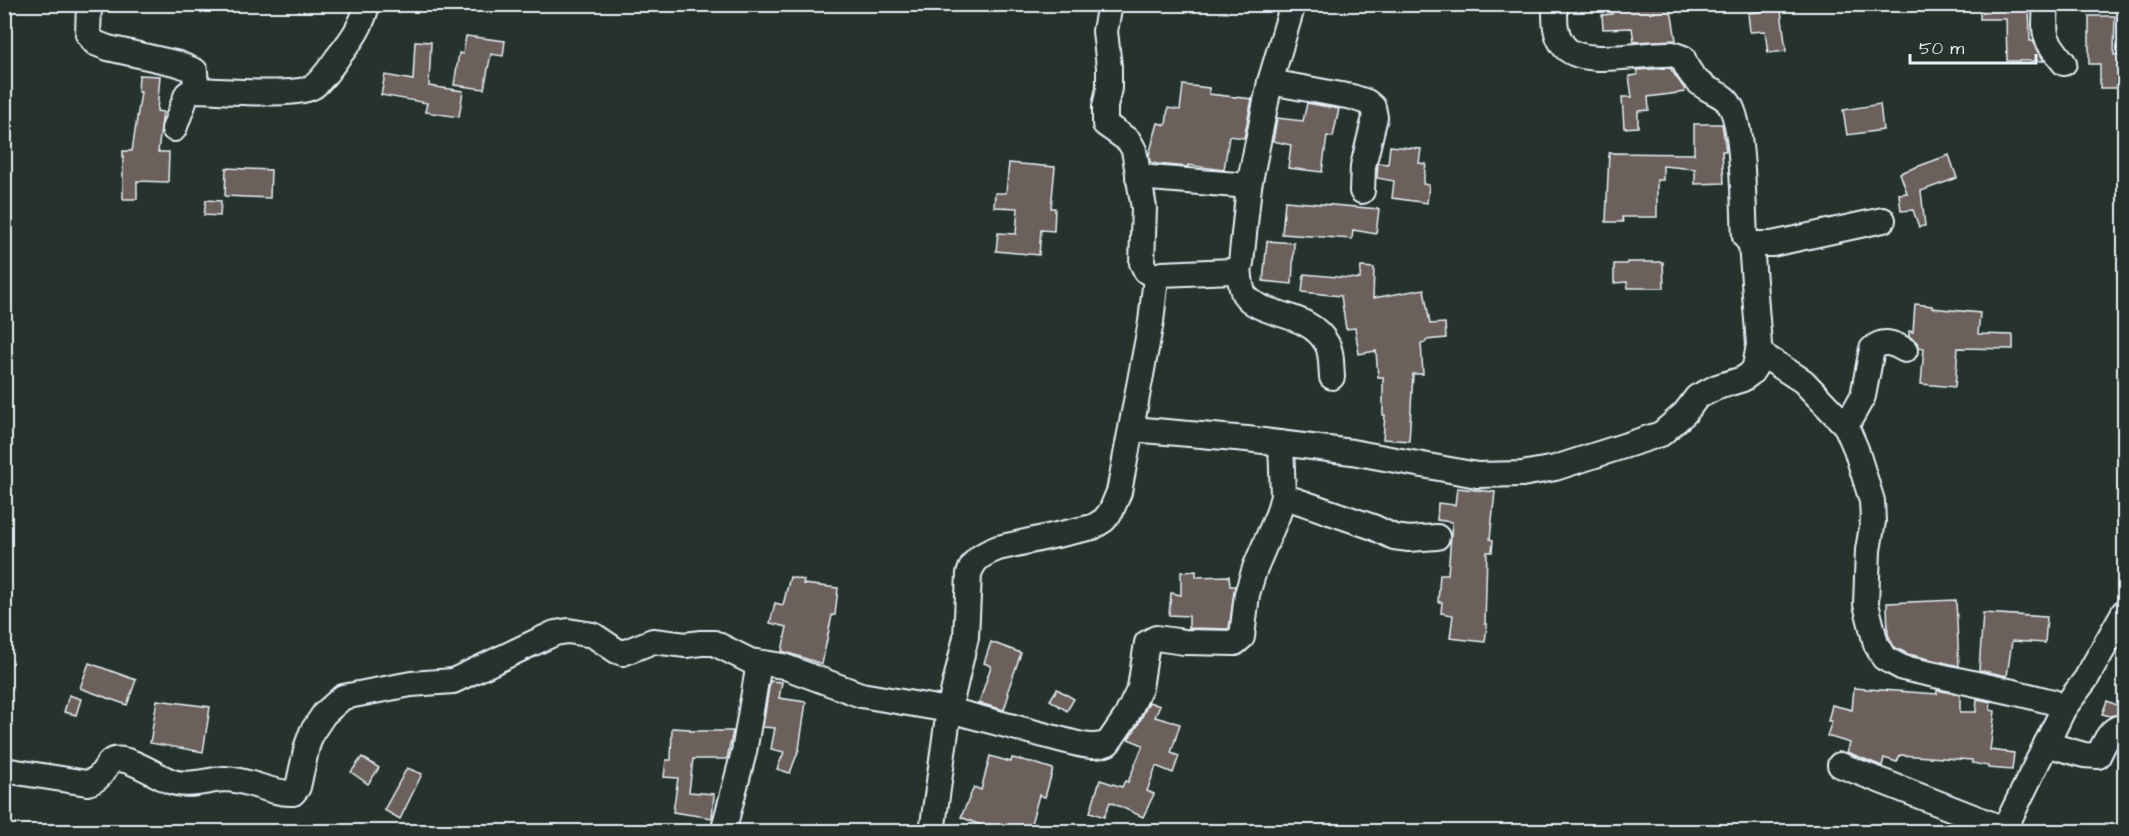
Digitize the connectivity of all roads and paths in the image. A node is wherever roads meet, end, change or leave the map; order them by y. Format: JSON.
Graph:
{"nodes":[{"id":1,"x":89,"y":4,"type":"edge"},
{"id":2,"x":367,"y":4,"type":"edge"},
{"id":3,"x":1110,"y":4,"type":"edge"},
{"id":4,"x":1293,"y":4,"type":"edge"},
{"id":5,"x":1555,"y":4,"type":"edge"},
{"id":6,"x":2046,"y":4,"type":"edge"},
{"id":7,"x":2064,"y":63,"type":"dead end"},
{"id":8,"x":1270,"y":82,"type":"junction"},
{"id":9,"x":196,"y":90,"type":"junction"},
{"id":10,"x":174,"y":129,"type":"dead end"},
{"id":11,"x":1138,"y":177,"type":"junction"},
{"id":12,"x":1249,"y":186,"type":"junction"},
{"id":13,"x":1362,"y":191,"type":"dead end"},
{"id":14,"x":1883,"y":220,"type":"dead end"},
{"id":15,"x":1751,"y":244,"type":"junction"},
{"id":16,"x":1239,"y":267,"type":"junction"},
{"id":17,"x":1156,"y":277,"type":"junction"},
{"id":18,"x":1905,"y":350,"type":"dead end"},
{"id":19,"x":1758,"y":352,"type":"junction"},
{"id":20,"x":1332,"y":377,"type":"dead end"},
{"id":21,"x":1846,"y":426,"type":"junction"},
{"id":22,"x":1132,"y":429,"type":"junction"},
{"id":23,"x":1281,"y":443,"type":"junction"},
{"id":24,"x":1284,"y":496,"type":"junction"},
{"id":25,"x":1437,"y":537,"type":"dead end"},
{"id":26,"x":2124,"y":612,"type":"edge"},
{"id":27,"x":759,"y":663,"type":"junction"},
{"id":28,"x":2064,"y":708,"type":"junction"},
{"id":29,"x":949,"y":710,"type":"junction"},
{"id":30,"x":2121,"y":727,"type":"dead end"},
{"id":31,"x":2046,"y":744,"type":"junction"},
{"id":32,"x":1840,"y":765,"type":"dead end"},
{"id":33,"x":4,"y":770,"type":"edge"},
{"id":34,"x":2004,"y":830,"type":"edge"},
{"id":35,"x":723,"y":831,"type":"edge"},
{"id":36,"x":932,"y":831,"type":"edge"}],
"edges":[{"from":1,"to":9,"type":"street"},
{"from":2,"to":9,"type":"street"},
{"from":3,"to":11,"type":"street"},
{"from":4,"to":8,"type":"street"},
{"from":5,"to":15,"type":"street"},
{"from":6,"to":7,"type":"street"},
{"from":8,"to":12,"type":"street"},
{"from":8,"to":13,"type":"street"},
{"from":9,"to":10,"type":"street"},
{"from":11,"to":12,"type":"street"},
{"from":11,"to":17,"type":"street"},
{"from":12,"to":16,"type":"street"},
{"from":14,"to":15,"type":"street"},
{"from":15,"to":19,"type":"street"},
{"from":16,"to":17,"type":"street"},
{"from":16,"to":20,"type":"street"},
{"from":17,"to":22,"type":"street"},
{"from":18,"to":21,"type":"street"},
{"from":19,"to":21,"type":"street"},
{"from":19,"to":23,"type":"street"},
{"from":21,"to":28,"type":"street"},
{"from":22,"to":23,"type":"street"},
{"from":22,"to":29,"type":"street"},
{"from":23,"to":24,"type":"street"},
{"from":24,"to":25,"type":"street"},
{"from":24,"to":29,"type":"street"},
{"from":26,"to":28,"type":"street"},
{"from":27,"to":29,"type":"street"},
{"from":27,"to":33,"type":"street"},
{"from":27,"to":35,"type":"street"},
{"from":28,"to":31,"type":"street"},
{"from":29,"to":36,"type":"street"},
{"from":30,"to":31,"type":"street"},
{"from":31,"to":34,"type":"street"},
{"from":32,"to":34,"type":"street"}]}
